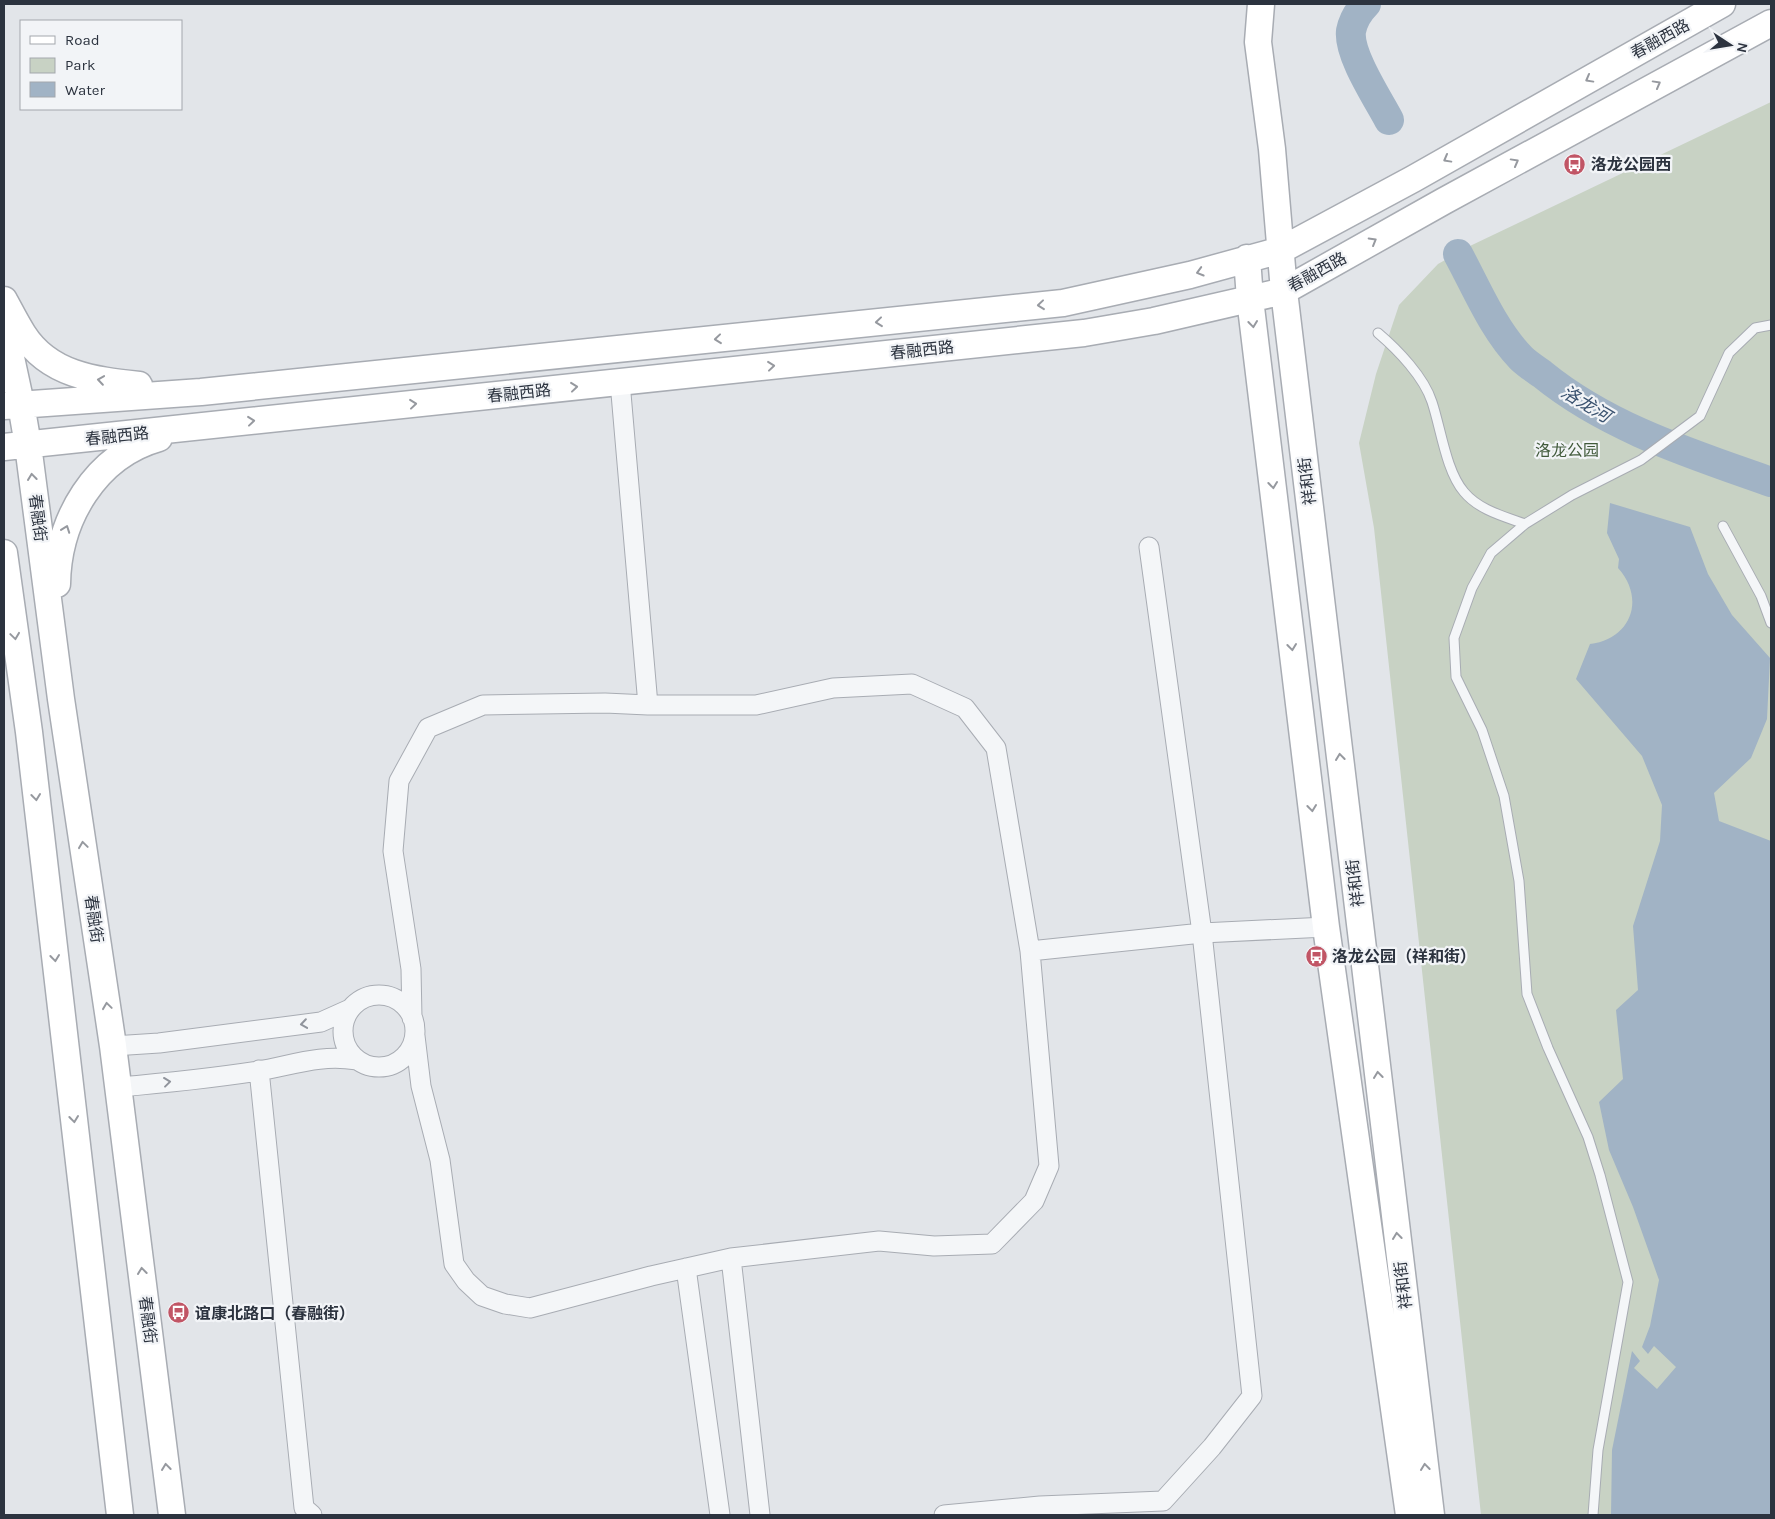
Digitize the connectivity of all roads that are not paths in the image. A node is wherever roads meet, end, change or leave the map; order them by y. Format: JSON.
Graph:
{"nodes":[{"id":1,"x":1261,"y":4,"type":"edge"},
{"id":2,"x":1722,"y":4,"type":"edge"},
{"id":3,"x":1771,"y":23,"type":"edge"},
{"id":4,"x":1281,"y":250,"type":"junction"},
{"id":5,"x":1247,"y":258,"type":"junction"},
{"id":6,"x":1284,"y":291,"type":"junction"},
{"id":7,"x":1250,"y":299,"type":"junction"},
{"id":8,"x":4,"y":300,"type":"edge"},
{"id":9,"x":4,"y":324,"type":"edge"},
{"id":10,"x":1771,"y":325,"type":"edge"},
{"id":11,"x":1378,"y":333,"type":"dead end"},
{"id":12,"x":620,"y":382,"type":"junction"},
{"id":13,"x":201,"y":392,"type":"junction"},
{"id":14,"x":13,"y":405,"type":"edge"},
{"id":15,"x":203,"y":426,"type":"junction"},
{"id":16,"x":16,"y":446,"type":"edge"},
{"id":17,"x":1525,"y":524,"type":"junction"},
{"id":18,"x":1723,"y":526,"type":"dead end"},
{"id":19,"x":1149,"y":547,"type":"dead end"},
{"id":20,"x":4,"y":552,"type":"edge"},
{"id":21,"x":7,"y":595,"type":"edge"},
{"id":22,"x":1771,"y":623,"type":"edge"},
{"id":23,"x":61,"y":699,"type":"junction"},
{"id":24,"x":648,"y":705,"type":"junction"},
{"id":25,"x":1326,"y":927,"type":"junction"},
{"id":26,"x":1202,"y":933,"type":"junction"},
{"id":27,"x":1030,"y":951,"type":"junction"},
{"id":28,"x":411,"y":969,"type":"junction"},
{"id":29,"x":384,"y":995,"type":"junction"},
{"id":30,"x":350,"y":1009,"type":"junction"},
{"id":31,"x":414,"y":1027,"type":"junction"},
{"id":32,"x":113,"y":1046,"type":"junction"},
{"id":33,"x":356,"y":1060,"type":"junction"},
{"id":34,"x":392,"y":1065,"type":"junction"},
{"id":35,"x":259,"y":1070,"type":"junction"},
{"id":36,"x":422,"y":1086,"type":"junction"},
{"id":37,"x":118,"y":1088,"type":"junction"},
{"id":38,"x":731,"y":1258,"type":"junction"},
{"id":39,"x":686,"y":1268,"type":"junction"},
{"id":40,"x":120,"y":1515,"type":"edge"},
{"id":41,"x":172,"y":1515,"type":"edge"},
{"id":42,"x":312,"y":1515,"type":"edge"},
{"id":43,"x":720,"y":1515,"type":"edge"},
{"id":44,"x":760,"y":1515,"type":"edge"},
{"id":45,"x":944,"y":1515,"type":"edge"},
{"id":46,"x":1409,"y":1515,"type":"edge"},
{"id":47,"x":1431,"y":1515,"type":"edge"},
{"id":48,"x":1593,"y":1515,"type":"edge"}],
"edges":[{"from":1,"to":4,"type":"main road","name":"祥和街"},
{"from":2,"to":4,"type":"main road","name":"春融西路","one_way":true},
{"from":6,"to":3,"type":"main road","name":"春融西路","one_way":true},
{"from":4,"to":5,"type":"main road","name":"春融西路"},
{"from":4,"to":6,"type":"main road","name":"祥和街"},
{"from":5,"to":7,"type":"main road","name":"祥和街"},
{"from":5,"to":13,"type":"main road","name":"春融西路","one_way":true},
{"from":6,"to":7,"type":"main road","name":"春融西路"},
{"from":47,"to":6,"type":"main road","name":"祥和街","one_way":true},
{"from":12,"to":7,"type":"main road","name":"春融西路","one_way":true},
{"from":7,"to":25,"type":"main road","name":"祥和街","one_way":true},
{"from":13,"to":8,"type":"main road","one_way":true},
{"from":9,"to":14,"type":"main road","name":"春融街"},
{"from":10,"to":17,"type":"lane"},
{"from":11,"to":17,"type":"lane"},
{"from":15,"to":12,"type":"main road","name":"春融西路","one_way":true},
{"from":12,"to":24,"type":"street"},
{"from":13,"to":14,"type":"main road","name":"春融西路"},
{"from":14,"to":16,"type":"main road","name":"春融街"},
{"from":15,"to":16,"type":"main road","name":"春融西路"},
{"from":23,"to":15,"type":"main road","one_way":true},
{"from":23,"to":16,"type":"main road","name":"春融街","one_way":true},
{"from":17,"to":48,"type":"lane"},
{"from":18,"to":22,"type":"lane"},
{"from":19,"to":26,"type":"street"},
{"from":20,"to":21,"type":"main road"},
{"from":21,"to":40,"type":"main road","one_way":true},
{"from":32,"to":23,"type":"main road","name":"春融街","one_way":true},
{"from":24,"to":27,"type":"street"},
{"from":24,"to":28,"type":"street"},
{"from":25,"to":26,"type":"street"},
{"from":25,"to":46,"type":"main road","name":"祥和街"},
{"from":26,"to":27,"type":"street"},
{"from":26,"to":45,"type":"street"},
{"from":27,"to":38,"type":"street"},
{"from":28,"to":29,"type":"street"},
{"from":28,"to":31,"type":"street"},
{"from":29,"to":30,"type":"street"},
{"from":29,"to":31,"type":"street"},
{"from":30,"to":32,"type":"street","one_way":true},
{"from":30,"to":33,"type":"street"},
{"from":31,"to":34,"type":"street"},
{"from":31,"to":36,"type":"street"},
{"from":32,"to":37,"type":"main road","name":"春融街"},
{"from":33,"to":34,"type":"street"},
{"from":33,"to":35,"type":"street"},
{"from":34,"to":36,"type":"street"},
{"from":37,"to":35,"type":"street","one_way":true},
{"from":35,"to":42,"type":"street"},
{"from":36,"to":39,"type":"street"},
{"from":41,"to":37,"type":"main road","name":"春融街","one_way":true},
{"from":38,"to":39,"type":"street"},
{"from":38,"to":44,"type":"street"},
{"from":39,"to":43,"type":"street"}]}
